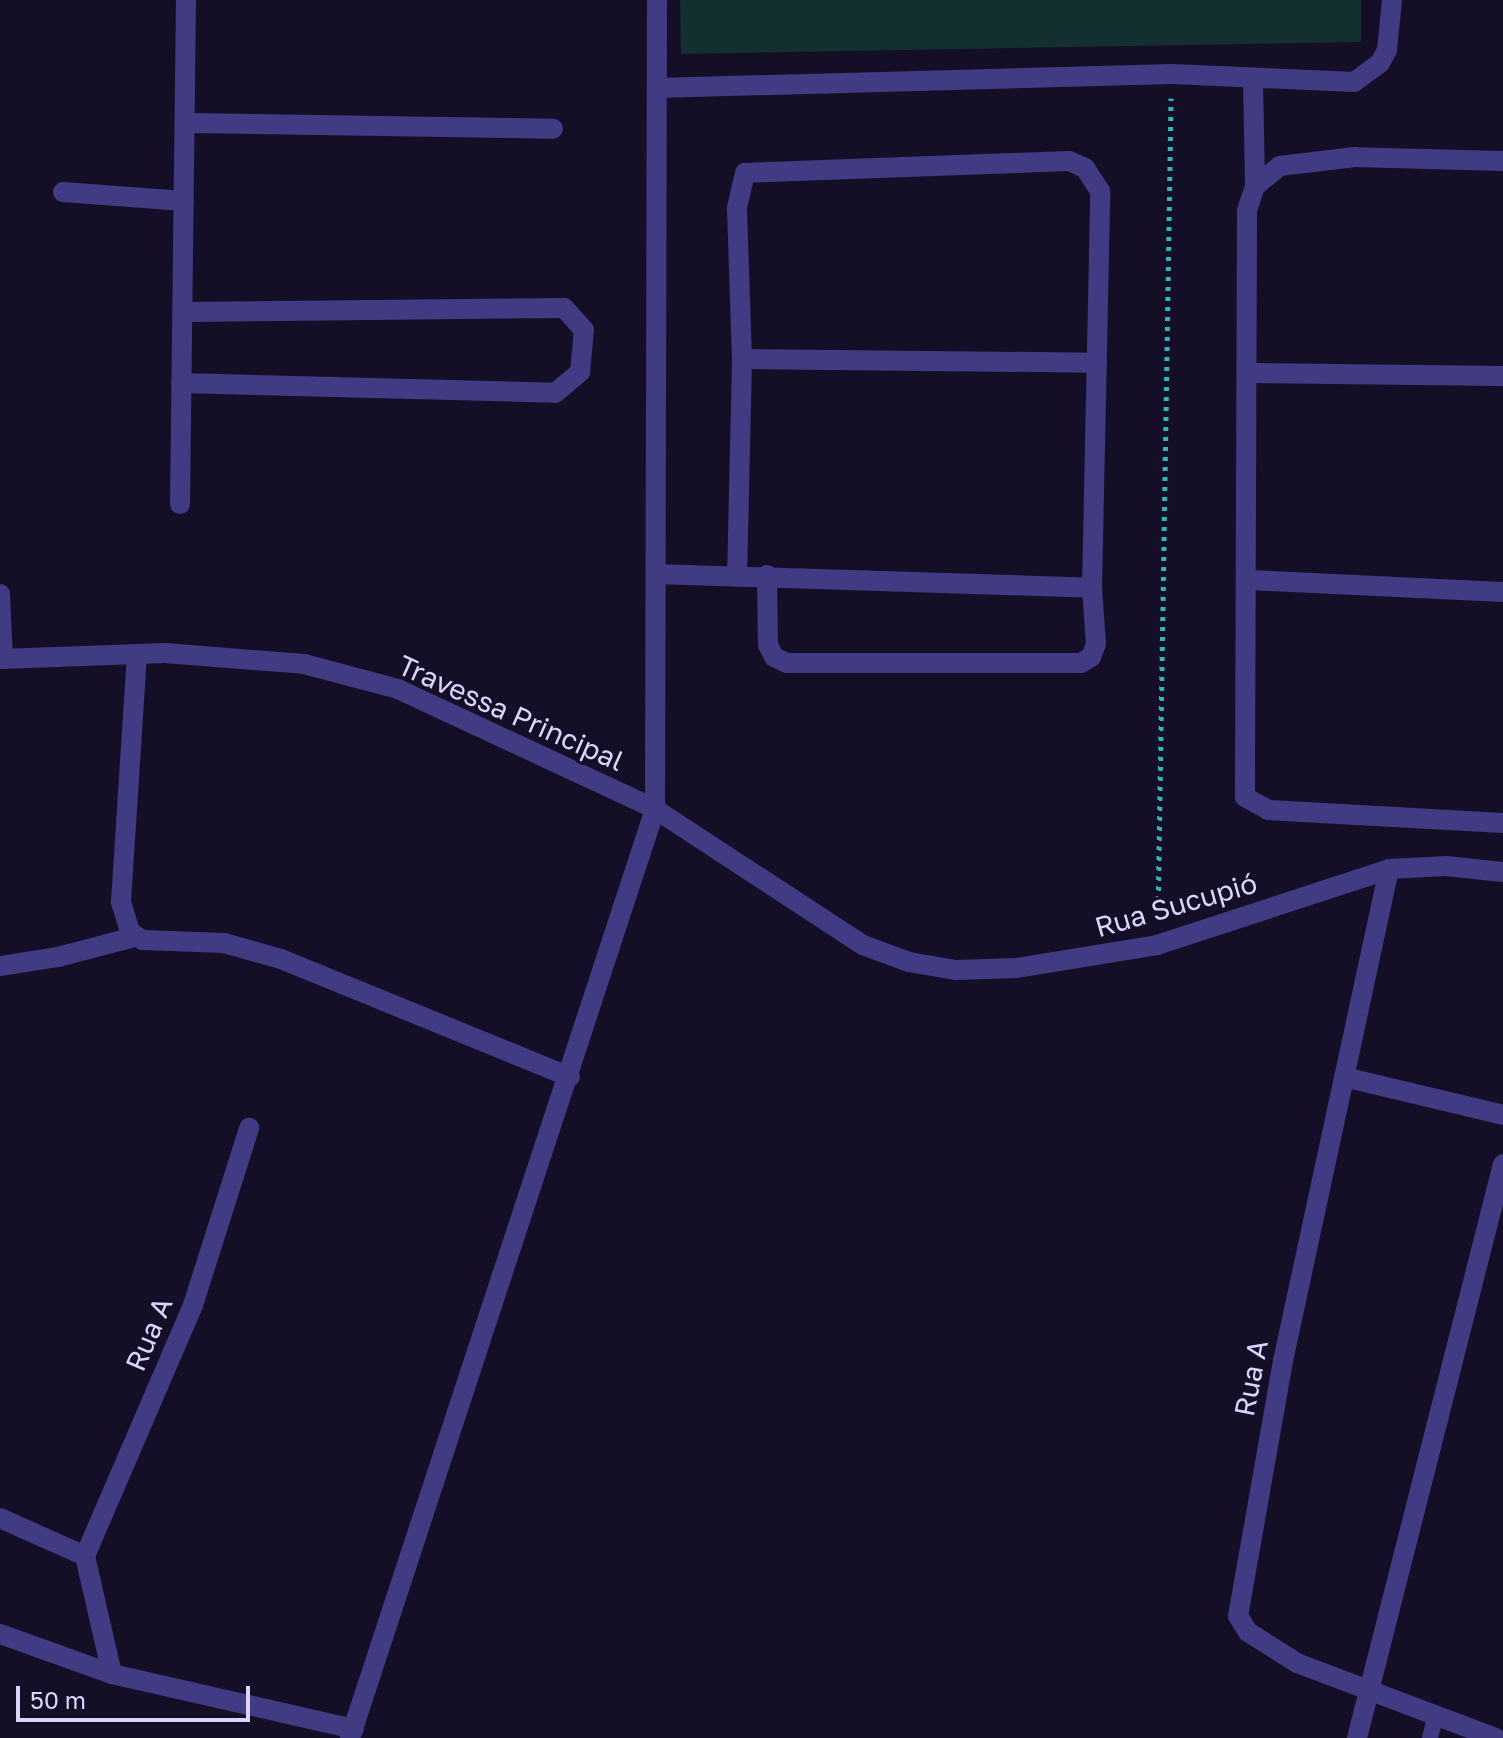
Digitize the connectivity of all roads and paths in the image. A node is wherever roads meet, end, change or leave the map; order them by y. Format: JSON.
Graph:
{"nodes":[{"id":1,"x":186,"y":0,"type":"edge"},
{"id":2,"x":657,"y":0,"type":"edge"},
{"id":3,"x":1392,"y":0,"type":"edge"},
{"id":4,"x":1172,"y":74,"type":"junction"},
{"id":5,"x":1253,"y":80,"type":"junction"},
{"id":6,"x":657,"y":88,"type":"junction"},
{"id":7,"x":185,"y":123,"type":"junction"},
{"id":8,"x":553,"y":129,"type":"dead end"},
{"id":9,"x":1503,"y":161,"type":"edge"},
{"id":10,"x":1255,"y":186,"type":"junction"},
{"id":11,"x":63,"y":192,"type":"dead end"},
{"id":12,"x":184,"y":201,"type":"junction"},
{"id":13,"x":183,"y":312,"type":"junction"},
{"id":14,"x":742,"y":359,"type":"junction"},
{"id":15,"x":1097,"y":363,"type":"junction"},
{"id":16,"x":1250,"y":373,"type":"junction"},
{"id":17,"x":1503,"y":376,"type":"edge"},
{"id":18,"x":181,"y":383,"type":"junction"},
{"id":19,"x":180,"y":504,"type":"dead end"},
{"id":20,"x":656,"y":574,"type":"junction"},
{"id":21,"x":737,"y":574,"type":"junction"},
{"id":22,"x":767,"y":575,"type":"junction"},
{"id":23,"x":1248,"y":580,"type":"junction"},
{"id":24,"x":1092,"y":588,"type":"junction"},
{"id":25,"x":1503,"y":592,"type":"edge"},
{"id":26,"x":0,"y":594,"type":"edge"},
{"id":27,"x":137,"y":654,"type":"junction"},
{"id":28,"x":1,"y":659,"type":"edge"},
{"id":29,"x":655,"y":809,"type":"junction"},
{"id":30,"x":1503,"y":823,"type":"edge"},
{"id":31,"x":1389,"y":869,"type":"junction"},
{"id":32,"x":1503,"y":872,"type":"edge"},
{"id":33,"x":134,"y":937,"type":"junction"},
{"id":34,"x":863,"y":945,"type":"joint"},
{"id":35,"x":1157,"y":945,"type":"junction"},
{"id":36,"x":0,"y":966,"type":"edge"},
{"id":37,"x":570,"y":1077,"type":"junction"},
{"id":38,"x":1344,"y":1077,"type":"junction"},
{"id":39,"x":1503,"y":1115,"type":"edge"},
{"id":40,"x":249,"y":1128,"type":"dead end"},
{"id":41,"x":1503,"y":1164,"type":"edge"},
{"id":42,"x":0,"y":1518,"type":"edge"},
{"id":43,"x":85,"y":1556,"type":"junction"},
{"id":44,"x":0,"y":1634,"type":"edge"},
{"id":45,"x":112,"y":1674,"type":"junction"},
{"id":46,"x":1371,"y":1689,"type":"junction"},
{"id":47,"x":1436,"y":1714,"type":"junction"},
{"id":48,"x":352,"y":1734,"type":"edge"},
{"id":49,"x":1357,"y":1738,"type":"edge"},
{"id":50,"x":1430,"y":1738,"type":"edge"},
{"id":51,"x":1495,"y":1738,"type":"edge"}],
"edges":[{"from":1,"to":7,"type":"street"},
{"from":2,"to":6,"type":"street"},
{"from":3,"to":5,"type":"street"},
{"from":4,"to":5,"type":"street"},
{"from":4,"to":6,"type":"street"},
{"from":4,"to":35,"type":"path"},
{"from":5,"to":10,"type":"street"},
{"from":6,"to":20,"type":"street"},
{"from":7,"to":8,"type":"street"},
{"from":7,"to":12,"type":"street"},
{"from":9,"to":10,"type":"street"},
{"from":10,"to":16,"type":"street"},
{"from":11,"to":12,"type":"street"},
{"from":12,"to":13,"type":"street"},
{"from":13,"to":18,"type":"street"},
{"from":13,"to":18,"type":"street"},
{"from":14,"to":15,"type":"street"},
{"from":14,"to":15,"type":"street"},
{"from":14,"to":21,"type":"street"},
{"from":15,"to":24,"type":"street"},
{"from":16,"to":17,"type":"street"},
{"from":16,"to":23,"type":"street"},
{"from":18,"to":19,"type":"street"},
{"from":20,"to":21,"type":"street"},
{"from":20,"to":29,"type":"street"},
{"from":21,"to":22,"type":"street"},
{"from":22,"to":24,"type":"street"},
{"from":22,"to":24,"type":"street"},
{"from":23,"to":25,"type":"street"},
{"from":23,"to":30,"type":"street"},
{"from":26,"to":28,"type":"street"},
{"from":27,"to":28,"type":"street","name":"Travessa Principal"},
{"from":27,"to":29,"type":"street","name":"Travessa Principal"},
{"from":27,"to":33,"type":"street"},
{"from":29,"to":34,"type":"street","name":"Travessa Principal"},
{"from":29,"to":37,"type":"street"},
{"from":31,"to":32,"type":"street","name":"Rua Sucupió"},
{"from":31,"to":35,"type":"street","name":"Rua Sucupió"},
{"from":31,"to":38,"type":"street","name":"Rua A"},
{"from":33,"to":36,"type":"street"},
{"from":33,"to":37,"type":"street"},
{"from":34,"to":35,"type":"street","name":"Rua Sucupió"},
{"from":37,"to":48,"type":"street"},
{"from":38,"to":39,"type":"street"},
{"from":38,"to":46,"type":"street","name":"Rua A"},
{"from":40,"to":43,"type":"street","name":"Rua A"},
{"from":41,"to":46,"type":"street"},
{"from":42,"to":43,"type":"street"},
{"from":43,"to":45,"type":"street"},
{"from":44,"to":45,"type":"street"},
{"from":45,"to":48,"type":"street"},
{"from":46,"to":47,"type":"street","name":"Rua A"},
{"from":46,"to":49,"type":"street"},
{"from":47,"to":50,"type":"lane"},
{"from":47,"to":51,"type":"street","name":"Rua A"}]}
